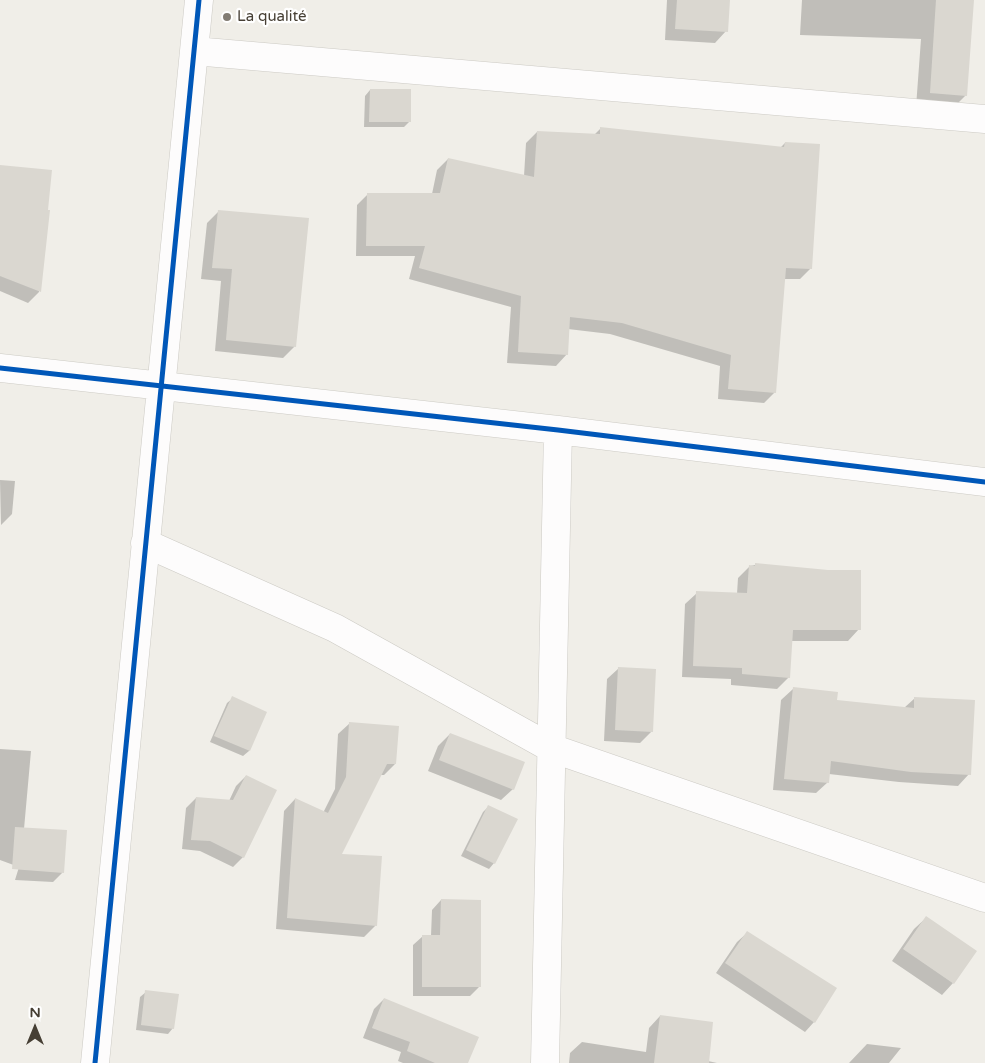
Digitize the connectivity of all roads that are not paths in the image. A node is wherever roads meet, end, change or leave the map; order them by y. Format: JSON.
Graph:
{"nodes":[{"id":1,"x":199,"y":0,"type":"edge"},
{"id":2,"x":194,"y":51,"type":"junction"},
{"id":3,"x":985,"y":119,"type":"edge"},
{"id":4,"x":0,"y":368,"type":"edge"},
{"id":5,"x":161,"y":385,"type":"junction"},
{"id":6,"x":558,"y":430,"type":"junction"},
{"id":7,"x":985,"y":482,"type":"edge"},
{"id":8,"x":145,"y":543,"type":"junction"},
{"id":9,"x":551,"y":748,"type":"junction"},
{"id":10,"x":985,"y":898,"type":"edge"},
{"id":11,"x":95,"y":1063,"type":"edge"},
{"id":12,"x":545,"y":1063,"type":"edge"}],
"edges":[{"from":1,"to":2,"type":"street"},
{"from":2,"to":3,"type":"street"},
{"from":2,"to":5,"type":"street"},
{"from":4,"to":5,"type":"street"},
{"from":5,"to":6,"type":"street"},
{"from":5,"to":8,"type":"street"},
{"from":6,"to":7,"type":"street"},
{"from":6,"to":9,"type":"street"},
{"from":8,"to":9,"type":"street"},
{"from":8,"to":11,"type":"street"},
{"from":9,"to":10,"type":"street"},
{"from":9,"to":12,"type":"street"}]}
